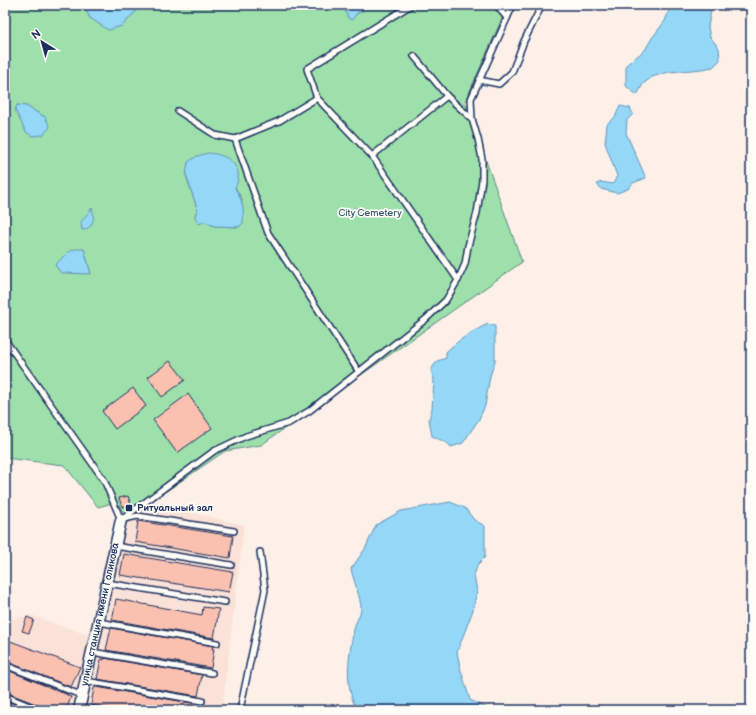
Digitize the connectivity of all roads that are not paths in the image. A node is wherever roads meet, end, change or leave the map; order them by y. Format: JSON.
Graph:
{"nodes":[{"id":1,"x":411,"y":5,"type":"edge"},
{"id":2,"x":496,"y":5,"type":"edge"},
{"id":3,"x":513,"y":5,"type":"edge"},
{"id":4,"x":542,"y":5,"type":"edge"},
{"id":5,"x":507,"y":18,"type":"junction"},
{"id":6,"x":414,"y":56,"type":"dead end"},
{"id":7,"x":479,"y":80,"type":"junction"},
{"id":8,"x":447,"y":96,"type":"junction"},
{"id":9,"x":317,"y":98,"type":"junction"},
{"id":10,"x":178,"y":111,"type":"dead end"},
{"id":11,"x":472,"y":118,"type":"junction"},
{"id":12,"x":235,"y":139,"type":"junction"},
{"id":13,"x":372,"y":156,"type":"junction"},
{"id":14,"x":458,"y":280,"type":"junction"},
{"id":15,"x":5,"y":340,"type":"edge"},
{"id":16,"x":359,"y":372,"type":"junction"},
{"id":17,"x":121,"y":520,"type":"junction"},
{"id":18,"x":234,"y":531,"type":"dead end"},
{"id":19,"x":115,"y":546,"type":"junction"},
{"id":20,"x":260,"y":552,"type":"dead end"},
{"id":21,"x":231,"y":564,"type":"dead end"},
{"id":22,"x":107,"y":583,"type":"junction"},
{"id":23,"x":225,"y":602,"type":"dead end"},
{"id":24,"x":99,"y":622,"type":"junction"},
{"id":25,"x":217,"y":643,"type":"dead end"},
{"id":26,"x":92,"y":652,"type":"junction"},
{"id":27,"x":5,"y":665,"type":"edge"},
{"id":28,"x":212,"y":673,"type":"dead end"},
{"id":29,"x":86,"y":681,"type":"junction"},
{"id":30,"x":5,"y":696,"type":"edge"},
{"id":31,"x":83,"y":696,"type":"junction"},
{"id":32,"x":202,"y":701,"type":"dead end"},
{"id":33,"x":39,"y":710,"type":"edge"},
{"id":34,"x":79,"y":710,"type":"edge"},
{"id":35,"x":240,"y":710,"type":"edge"}],
"edges":[{"from":1,"to":9,"type":"lane"},
{"from":2,"to":5,"type":"lane"},
{"from":3,"to":5,"type":"lane"},
{"from":4,"to":7,"type":"lane"},
{"from":5,"to":7,"type":"lane"},
{"from":6,"to":8,"type":"lane"},
{"from":7,"to":11,"type":"lane"},
{"from":8,"to":11,"type":"lane"},
{"from":8,"to":13,"type":"lane"},
{"from":9,"to":12,"type":"lane"},
{"from":9,"to":13,"type":"lane"},
{"from":10,"to":12,"type":"lane"},
{"from":11,"to":14,"type":"lane"},
{"from":12,"to":16,"type":"lane"},
{"from":13,"to":14,"type":"lane"},
{"from":14,"to":16,"type":"lane"},
{"from":15,"to":17,"type":"lane"},
{"from":16,"to":17,"type":"lane"},
{"from":17,"to":18,"type":"lane"},
{"from":17,"to":19,"type":"street","name":"улица станция имени Голикова"},
{"from":19,"to":21,"type":"lane"},
{"from":19,"to":22,"type":"street","name":"улица станция имени Голикова"},
{"from":20,"to":35,"type":"lane"},
{"from":22,"to":23,"type":"lane"},
{"from":22,"to":24,"type":"street","name":"улица станция имени Голикова"},
{"from":24,"to":25,"type":"lane"},
{"from":24,"to":26,"type":"street","name":"улица станция имени Голикова"},
{"from":26,"to":28,"type":"lane"},
{"from":26,"to":29,"type":"street","name":"улица станция имени Голикова"},
{"from":27,"to":31,"type":"lane"},
{"from":29,"to":31,"type":"street","name":"улица станция имени Голикова"},
{"from":29,"to":32,"type":"lane"},
{"from":30,"to":33,"type":"lane"},
{"from":31,"to":34,"type":"street","name":"улица станция имени Голикова"}]}
